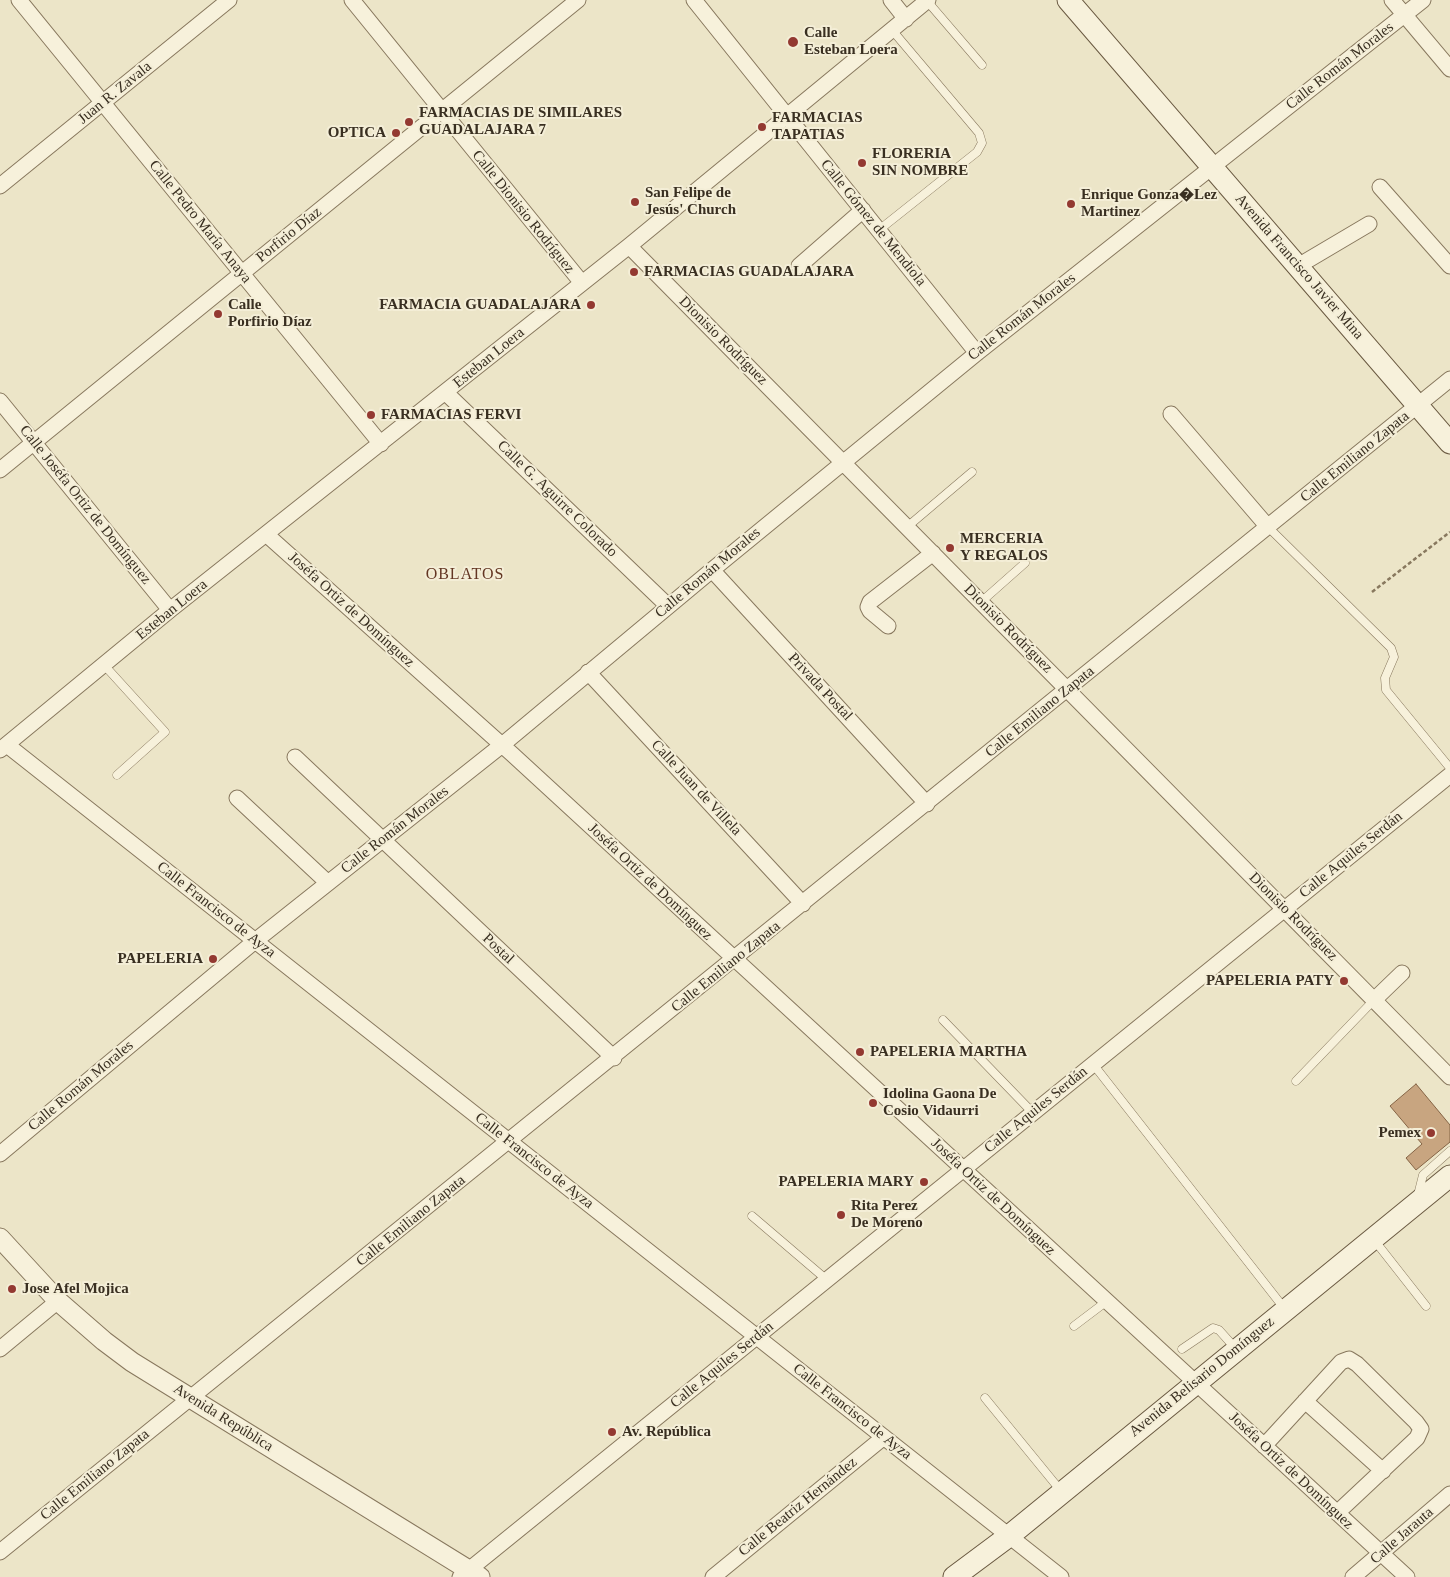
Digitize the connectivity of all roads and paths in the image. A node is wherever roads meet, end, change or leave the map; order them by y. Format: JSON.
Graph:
{"nodes":[{"id":1,"x":19,"y":0,"type":"edge"},
{"id":2,"x":229,"y":0,"type":"edge"},
{"id":3,"x":352,"y":0,"type":"edge"},
{"id":4,"x":578,"y":0,"type":"edge"},
{"id":5,"x":694,"y":0,"type":"edge"},
{"id":6,"x":891,"y":0,"type":"edge"},
{"id":7,"x":1068,"y":0,"type":"edge"},
{"id":8,"x":1392,"y":0,"type":"edge"},
{"id":9,"x":1423,"y":0,"type":"edge"},
{"id":10,"x":928,"y":1,"type":"edge"},
{"id":11,"x":1405,"y":15,"type":"junction"},
{"id":12,"x":906,"y":19,"type":"junction"},
{"id":13,"x":892,"y":30,"type":"junction"},
{"id":14,"x":982,"y":65,"type":"dead end"},
{"id":15,"x":1450,"y":69,"type":"edge"},
{"id":16,"x":103,"y":103,"type":"junction"},
{"id":17,"x":443,"y":112,"type":"junction"},
{"id":18,"x":787,"y":114,"type":"junction"},
{"id":19,"x":1213,"y":166,"type":"junction"},
{"id":20,"x":0,"y":186,"type":"edge"},
{"id":21,"x":1380,"y":187,"type":"dead end"},
{"id":22,"x":863,"y":210,"type":"junction"},
{"id":23,"x":1369,"y":224,"type":"dead end"},
{"id":24,"x":879,"y":230,"type":"junction"},
{"id":25,"x":629,"y":246,"type":"junction"},
{"id":26,"x":799,"y":266,"type":"dead end"},
{"id":27,"x":1298,"y":266,"type":"junction"},
{"id":28,"x":1450,"y":266,"type":"edge"},
{"id":29,"x":242,"y":273,"type":"junction"},
{"id":30,"x":582,"y":284,"type":"junction"},
{"id":31,"x":977,"y":353,"type":"junction"},
{"id":32,"x":1450,"y":379,"type":"edge"},
{"id":33,"x":445,"y":392,"type":"junction"},
{"id":34,"x":0,"y":401,"type":"edge"},
{"id":35,"x":1418,"y":406,"type":"junction"},
{"id":36,"x":1171,"y":414,"type":"dead end"},
{"id":37,"x":34,"y":442,"type":"junction"},
{"id":38,"x":1450,"y":443,"type":"edge"},
{"id":39,"x":381,"y":444,"type":"junction"},
{"id":40,"x":843,"y":462,"type":"junction"},
{"id":41,"x":0,"y":470,"type":"edge"},
{"id":42,"x":972,"y":472,"type":"dead end"},
{"id":43,"x":1268,"y":527,"type":"junction"},
{"id":44,"x":908,"y":528,"type":"junction"},
{"id":45,"x":1450,"y":532,"type":"edge"},
{"id":46,"x":267,"y":534,"type":"junction"},
{"id":47,"x":933,"y":553,"type":"junction"},
{"id":48,"x":1025,"y":563,"type":"dead end"},
{"id":49,"x":712,"y":570,"type":"junction"},
{"id":50,"x":1372,"y":592,"type":"dead end"},
{"id":51,"x":981,"y":602,"type":"junction"},
{"id":52,"x":668,"y":606,"type":"junction"},
{"id":53,"x":170,"y":610,"type":"junction"},
{"id":54,"x":888,"y":626,"type":"dead end"},
{"id":55,"x":105,"y":666,"type":"junction"},
{"id":56,"x":588,"y":672,"type":"junction"},
{"id":57,"x":1068,"y":690,"type":"junction"},
{"id":58,"x":502,"y":745,"type":"junction"},
{"id":59,"x":3,"y":748,"type":"edge"},
{"id":60,"x":295,"y":757,"type":"dead end"},
{"id":61,"x":1450,"y":768,"type":"edge"},
{"id":62,"x":117,"y":775,"type":"dead end"},
{"id":63,"x":1450,"y":775,"type":"edge"},
{"id":64,"x":237,"y":798,"type":"dead end"},
{"id":65,"x":928,"y":804,"type":"junction"},
{"id":66,"x":382,"y":841,"type":"junction"},
{"id":67,"x":328,"y":883,"type":"junction"},
{"id":68,"x":803,"y":904,"type":"junction"},
{"id":69,"x":1285,"y":909,"type":"junction"},
{"id":70,"x":255,"y":941,"type":"junction"},
{"id":71,"x":734,"y":960,"type":"junction"},
{"id":72,"x":1402,"y":973,"type":"dead end"},
{"id":73,"x":1374,"y":1000,"type":"junction"},
{"id":74,"x":943,"y":1020,"type":"dead end"},
{"id":75,"x":614,"y":1058,"type":"junction"},
{"id":76,"x":1093,"y":1064,"type":"junction"},
{"id":77,"x":1450,"y":1077,"type":"edge"},
{"id":78,"x":1296,"y":1081,"type":"dead end"},
{"id":79,"x":1033,"y":1113,"type":"junction"},
{"id":80,"x":510,"y":1142,"type":"junction"},
{"id":81,"x":1450,"y":1151,"type":"edge"},
{"id":82,"x":0,"y":1154,"type":"edge"},
{"id":83,"x":963,"y":1169,"type":"junction"},
{"id":84,"x":1450,"y":1176,"type":"edge"},
{"id":85,"x":1418,"y":1202,"type":"junction"},
{"id":86,"x":752,"y":1216,"type":"dead end"},
{"id":87,"x":0,"y":1238,"type":"edge"},
{"id":88,"x":1373,"y":1238,"type":"junction"},
{"id":89,"x":827,"y":1280,"type":"junction"},
{"id":90,"x":58,"y":1301,"type":"junction"},
{"id":91,"x":1107,"y":1302,"type":"junction"},
{"id":92,"x":1426,"y":1306,"type":"dead end"},
{"id":93,"x":1285,"y":1310,"type":"junction"},
{"id":94,"x":1074,"y":1326,"type":"dead end"},
{"id":95,"x":757,"y":1337,"type":"junction"},
{"id":96,"x":0,"y":1349,"type":"edge"},
{"id":97,"x":1182,"y":1349,"type":"dead end"},
{"id":98,"x":1236,"y":1349,"type":"junction"},
{"id":99,"x":1195,"y":1383,"type":"junction"},
{"id":100,"x":191,"y":1398,"type":"junction"},
{"id":101,"x":985,"y":1398,"type":"dead end"},
{"id":102,"x":1305,"y":1401,"type":"junction"},
{"id":103,"x":884,"y":1437,"type":"junction"},
{"id":104,"x":1264,"y":1446,"type":"junction"},
{"id":105,"x":1383,"y":1471,"type":"junction"},
{"id":106,"x":1061,"y":1491,"type":"junction"},
{"id":107,"x":1450,"y":1494,"type":"edge"},
{"id":108,"x":1337,"y":1513,"type":"junction"},
{"id":109,"x":1009,"y":1536,"type":"junction"},
{"id":110,"x":0,"y":1552,"type":"edge"},
{"id":111,"x":1381,"y":1553,"type":"junction"},
{"id":112,"x":469,"y":1575,"type":"edge"},
{"id":113,"x":712,"y":1577,"type":"edge"},
{"id":114,"x":954,"y":1577,"type":"edge"},
{"id":115,"x":1061,"y":1577,"type":"edge"},
{"id":116,"x":1353,"y":1577,"type":"edge"},
{"id":117,"x":1407,"y":1577,"type":"edge"}],
"edges":[{"from":1,"to":16,"type":"street","name":"Calle Pedro María Anaya"},
{"from":2,"to":16,"type":"street","name":"Juan R. Zavala"},
{"from":3,"to":17,"type":"street","name":"Calle Dionisio Rodríguez"},
{"from":4,"to":17,"type":"street","name":"Porfirio Díaz"},
{"from":5,"to":18,"type":"street","name":"Calle Gómez de Mendiola"},
{"from":6,"to":12,"type":"street"},
{"from":7,"to":19,"type":"main road","name":"Avenida Francisco Javier Mina"},
{"from":8,"to":11,"type":"street"},
{"from":9,"to":11,"type":"street","name":"Calle Román Morales"},
{"from":10,"to":12,"type":"street","name":"Esteban Loera"},
{"from":10,"to":14,"type":"lane"},
{"from":11,"to":15,"type":"street"},
{"from":11,"to":19,"type":"street","name":"Calle Román Morales"},
{"from":12,"to":13,"type":"street","name":"Esteban Loera"},
{"from":13,"to":18,"type":"street","name":"Esteban Loera"},
{"from":13,"to":24,"type":"lane"},
{"from":16,"to":20,"type":"street","name":"Juan R. Zavala"},
{"from":16,"to":29,"type":"street","name":"Calle Pedro María Anaya"},
{"from":17,"to":29,"type":"street","name":"Porfirio Díaz"},
{"from":17,"to":30,"type":"street","name":"Calle Dionisio Rodríguez"},
{"from":18,"to":22,"type":"street","name":"Calle Gómez de Mendiola"},
{"from":18,"to":25,"type":"street","name":"Esteban Loera"},
{"from":19,"to":27,"type":"main road","name":"Avenida Francisco Javier Mina"},
{"from":19,"to":31,"type":"street","name":"Calle Román Morales"},
{"from":21,"to":28,"type":"street"},
{"from":22,"to":24,"type":"street","name":"Calle Gómez de Mendiola"},
{"from":22,"to":26,"type":"street"},
{"from":23,"to":27,"type":"street"},
{"from":24,"to":31,"type":"street","name":"Calle Gómez de Mendiola"},
{"from":25,"to":30,"type":"street","name":"Esteban Loera"},
{"from":25,"to":40,"type":"street","name":"Dionisio Rodríguez"},
{"from":27,"to":35,"type":"main road","name":"Avenida Francisco Javier Mina"},
{"from":29,"to":37,"type":"street","name":"Porfirio Díaz"},
{"from":29,"to":39,"type":"street","name":"Calle Pedro María Anaya"},
{"from":30,"to":33,"type":"street","name":"Esteban Loera"},
{"from":31,"to":40,"type":"street","name":"Calle Román Morales"},
{"from":32,"to":35,"type":"street","name":"Calle Emiliano Zapata"},
{"from":33,"to":39,"type":"street","name":"Esteban Loera"},
{"from":33,"to":52,"type":"street","name":"Calle G. Aguirre Colorado"},
{"from":34,"to":37,"type":"street","name":"Calle Joséfa Ortiz de Domínguez"},
{"from":35,"to":38,"type":"main road","name":"Avenida Francisco Javier Mina"},
{"from":35,"to":43,"type":"street","name":"Calle Emiliano Zapata"},
{"from":36,"to":43,"type":"street"},
{"from":37,"to":41,"type":"street","name":"Porfirio Díaz"},
{"from":37,"to":53,"type":"street","name":"Calle Joséfa Ortiz de Domínguez"},
{"from":39,"to":46,"type":"street","name":"Esteban Loera"},
{"from":40,"to":44,"type":"street","name":"Dionisio Rodríguez"},
{"from":40,"to":49,"type":"street","name":"Calle Román Morales"},
{"from":42,"to":44,"type":"lane"},
{"from":43,"to":57,"type":"street","name":"Calle Emiliano Zapata"},
{"from":43,"to":61,"type":"lane"},
{"from":44,"to":47,"type":"street","name":"Dionisio Rodríguez"},
{"from":45,"to":50,"type":"path"},
{"from":46,"to":53,"type":"street","name":"Esteban Loera"},
{"from":46,"to":58,"type":"street","name":"Joséfa Ortiz de Domínguez"},
{"from":47,"to":51,"type":"street","name":"Dionisio Rodríguez"},
{"from":47,"to":54,"type":"street"},
{"from":48,"to":51,"type":"lane"},
{"from":49,"to":52,"type":"street","name":"Calle Román Morales"},
{"from":49,"to":65,"type":"street","name":"Privada Postal"},
{"from":51,"to":57,"type":"street","name":"Dionisio Rodríguez"},
{"from":52,"to":56,"type":"street","name":"Calle Román Morales"},
{"from":53,"to":55,"type":"street","name":"Esteban Loera"},
{"from":55,"to":59,"type":"street","name":"Esteban Loera"},
{"from":55,"to":62,"type":"lane"},
{"from":56,"to":58,"type":"street","name":"Calle Román Morales"},
{"from":56,"to":68,"type":"street","name":"Calle Juan de Villela"},
{"from":57,"to":65,"type":"street","name":"Calle Emiliano Zapata"},
{"from":57,"to":69,"type":"street","name":"Dionisio Rodríguez"},
{"from":58,"to":66,"type":"street","name":"Calle Román Morales"},
{"from":58,"to":71,"type":"street","name":"Joséfa Ortiz de Domínguez"},
{"from":59,"to":70,"type":"street","name":"Calle Francisco de Ayza"},
{"from":60,"to":66,"type":"street","name":"Postal"},
{"from":63,"to":69,"type":"street","name":"Calle Aquiles Serdán"},
{"from":64,"to":67,"type":"street"},
{"from":65,"to":68,"type":"street","name":"Calle Emiliano Zapata"},
{"from":66,"to":67,"type":"street","name":"Calle Román Morales"},
{"from":66,"to":75,"type":"street","name":"Postal"},
{"from":67,"to":70,"type":"street","name":"Calle Román Morales"},
{"from":68,"to":71,"type":"street","name":"Calle Emiliano Zapata"},
{"from":69,"to":73,"type":"street","name":"Dionisio Rodríguez"},
{"from":69,"to":76,"type":"street","name":"Calle Aquiles Serdán"},
{"from":70,"to":80,"type":"street","name":"Calle Francisco de Ayza"},
{"from":70,"to":82,"type":"street","name":"Calle Román Morales"},
{"from":71,"to":75,"type":"street","name":"Calle Emiliano Zapata"},
{"from":71,"to":83,"type":"street","name":"Joséfa Ortiz de Domínguez"},
{"from":72,"to":73,"type":"street"},
{"from":73,"to":77,"type":"street","name":"Dionisio Rodríguez"},
{"from":73,"to":78,"type":"lane"},
{"from":74,"to":79,"type":"lane"},
{"from":75,"to":80,"type":"street","name":"Calle Emiliano Zapata"},
{"from":76,"to":79,"type":"street","name":"Calle Aquiles Serdán"},
{"from":76,"to":93,"type":"lane"},
{"from":79,"to":83,"type":"street","name":"Calle Aquiles Serdán"},
{"from":80,"to":95,"type":"street","name":"Calle Francisco de Ayza"},
{"from":80,"to":100,"type":"street","name":"Calle Emiliano Zapata"},
{"from":81,"to":85,"type":"lane"},
{"from":83,"to":89,"type":"street","name":"Calle Aquiles Serdán"},
{"from":83,"to":91,"type":"street","name":"Joséfa Ortiz de Domínguez"},
{"from":84,"to":85,"type":"main road","name":"Avenida Belisario Domínguez"},
{"from":85,"to":88,"type":"main road","name":"Avenida Belisario Domínguez"},
{"from":86,"to":89,"type":"lane"},
{"from":87,"to":90,"type":"street","name":"Avenida República"},
{"from":88,"to":92,"type":"lane"},
{"from":88,"to":93,"type":"main road","name":"Avenida Belisario Domínguez"},
{"from":89,"to":95,"type":"street","name":"Calle Aquiles Serdán"},
{"from":90,"to":96,"type":"street"},
{"from":90,"to":100,"type":"street","name":"Avenida República"},
{"from":91,"to":94,"type":"lane"},
{"from":91,"to":99,"type":"street","name":"Joséfa Ortiz de Domínguez"},
{"from":93,"to":98,"type":"main road","name":"Avenida Belisario Domínguez"},
{"from":95,"to":103,"type":"street","name":"Calle Francisco de Ayza"},
{"from":95,"to":112,"type":"street","name":"Calle Aquiles Serdán"},
{"from":97,"to":98,"type":"lane"},
{"from":98,"to":99,"type":"main road","name":"Avenida Belisario Domínguez"},
{"from":99,"to":104,"type":"street","name":"Joséfa Ortiz de Domínguez"},
{"from":99,"to":106,"type":"main road","name":"Avenida Belisario Domínguez"},
{"from":100,"to":110,"type":"street","name":"Calle Emiliano Zapata"},
{"from":100,"to":112,"type":"street","name":"Avenida República"},
{"from":101,"to":106,"type":"lane"},
{"from":102,"to":104,"type":"street"},
{"from":102,"to":105,"type":"street"},
{"from":102,"to":105,"type":"street"},
{"from":103,"to":109,"type":"street","name":"Calle Francisco de Ayza"},
{"from":103,"to":113,"type":"street","name":"Calle Beatriz Hernández"},
{"from":104,"to":108,"type":"street","name":"Joséfa Ortiz de Domínguez"},
{"from":105,"to":108,"type":"street"},
{"from":106,"to":109,"type":"main road","name":"Avenida Belisario Domínguez"},
{"from":107,"to":111,"type":"street","name":"Calle Jarauta"},
{"from":108,"to":111,"type":"street","name":"Joséfa Ortiz de Domínguez"},
{"from":109,"to":114,"type":"main road","name":"Avenida Belisario Domínguez"},
{"from":109,"to":115,"type":"street","name":"Calle Francisco de Ayza"},
{"from":111,"to":116,"type":"street","name":"Calle Jarauta"},
{"from":111,"to":117,"type":"street","name":"Joséfa Ortiz de Domínguez"}]}
